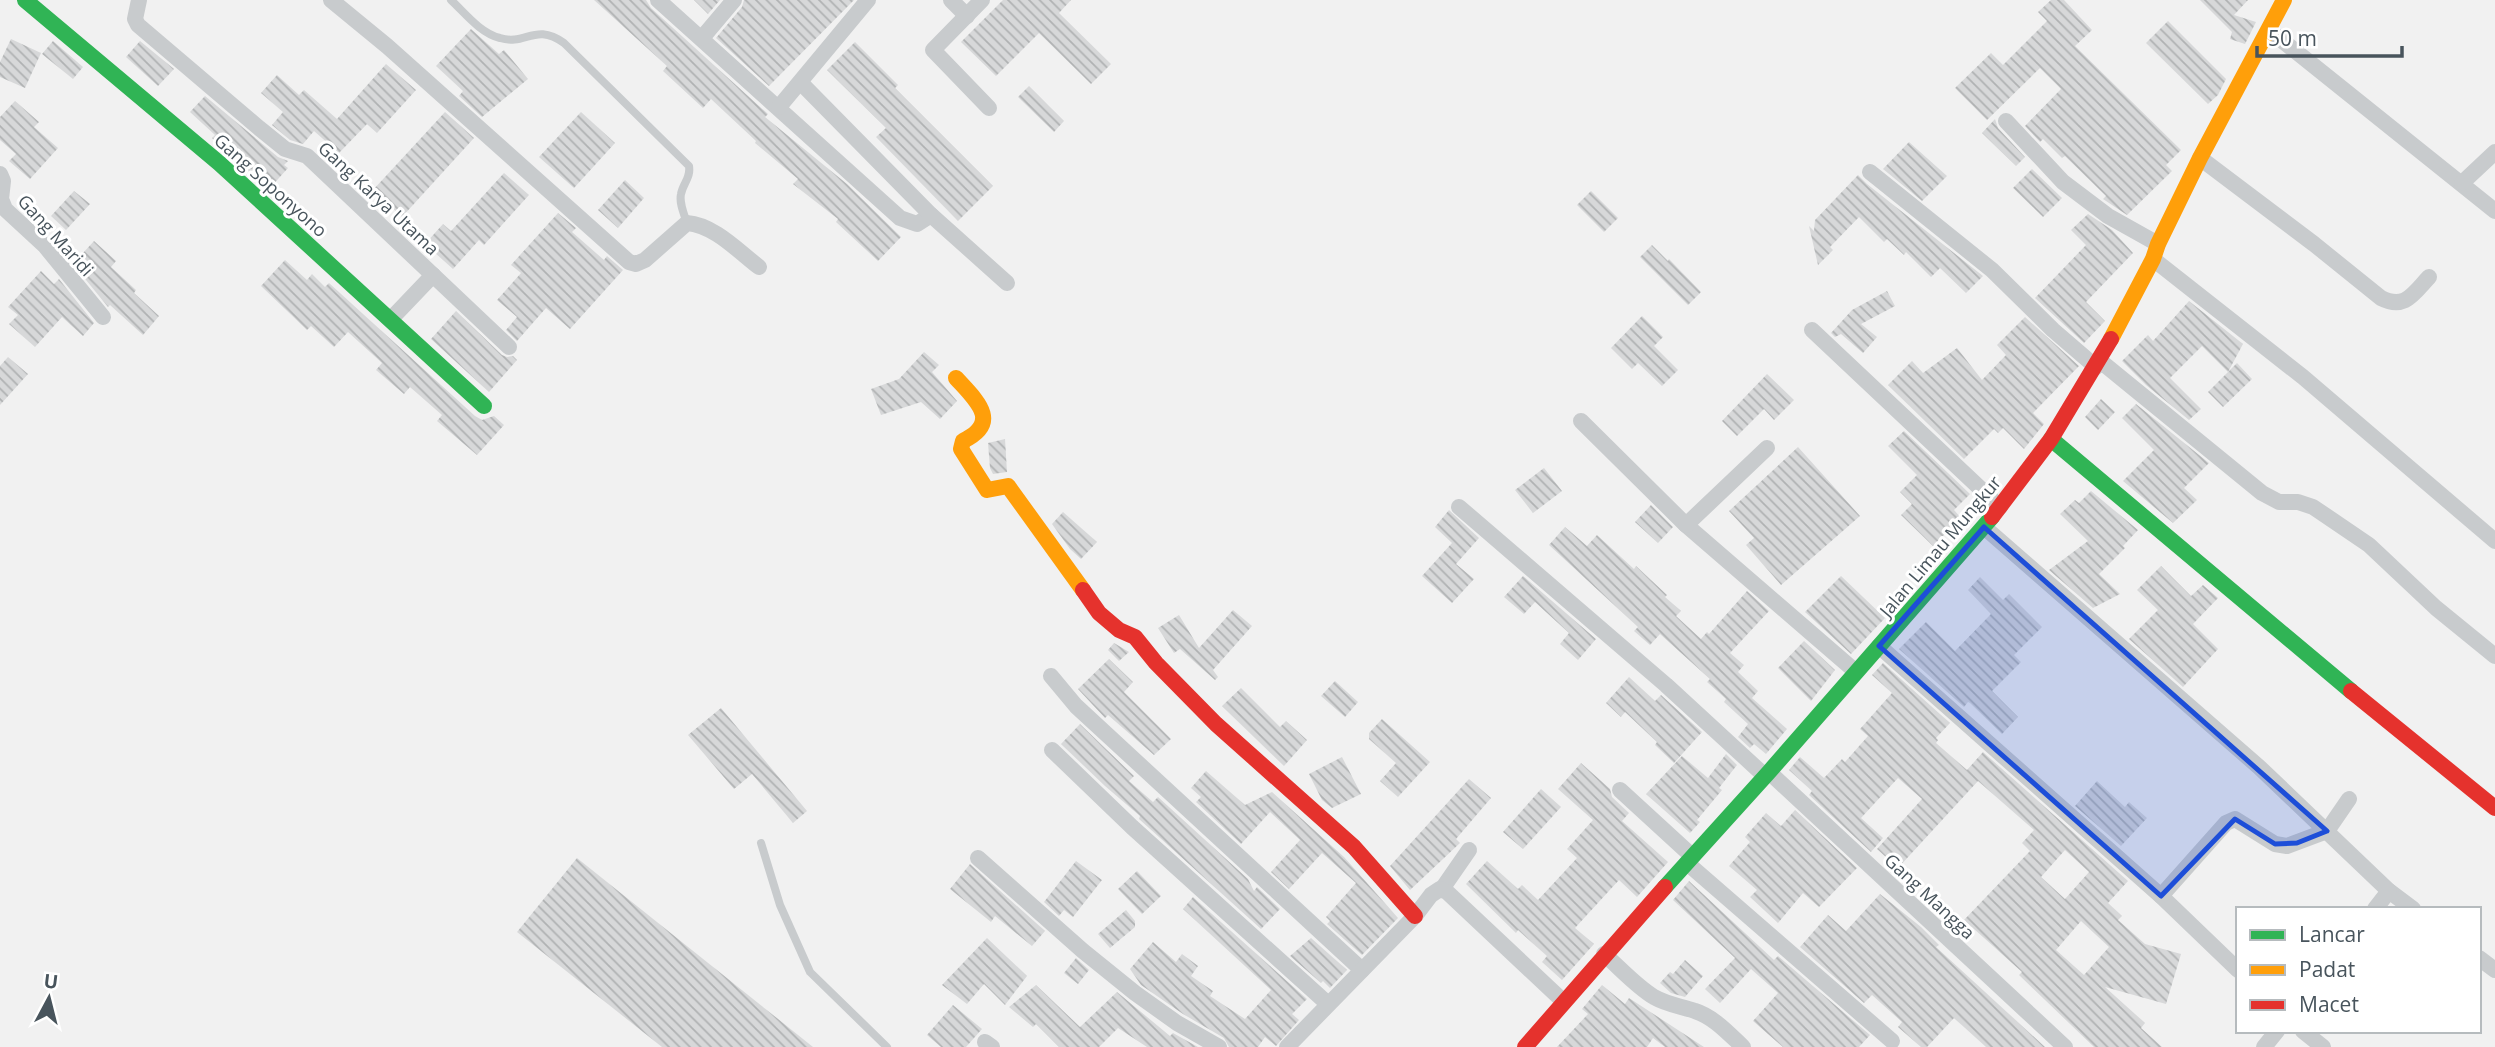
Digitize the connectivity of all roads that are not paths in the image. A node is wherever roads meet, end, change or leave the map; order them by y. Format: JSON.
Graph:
{"nodes":[{"id":1,"x":25,"y":0,"type":"edge"},
{"id":2,"x":139,"y":0,"type":"edge"},
{"id":3,"x":331,"y":0,"type":"edge"},
{"id":4,"x":451,"y":0,"type":"edge"},
{"id":5,"x":658,"y":0,"type":"edge"},
{"id":6,"x":734,"y":0,"type":"edge"},
{"id":7,"x":868,"y":0,"type":"edge"},
{"id":8,"x":951,"y":0,"type":"edge"},
{"id":9,"x":982,"y":0,"type":"edge"},
{"id":10,"x":2284,"y":0,"type":"edge"},
{"id":11,"x":967,"y":16,"type":"junction"},
{"id":12,"x":2269,"y":30,"type":"junction"},
{"id":13,"x":702,"y":38,"type":"junction"},
{"id":14,"x":801,"y":83,"type":"junction"},
{"id":15,"x":779,"y":107,"type":"junction"},
{"id":16,"x":989,"y":108,"type":"dead end"},
{"id":17,"x":2006,"y":121,"type":"dead end"},
{"id":18,"x":2495,"y":152,"type":"edge"},
{"id":19,"x":2200,"y":158,"type":"junction"},
{"id":20,"x":1871,"y":172,"type":"dead end"},
{"id":21,"x":0,"y":174,"type":"edge"},
{"id":22,"x":2462,"y":183,"type":"junction"},
{"id":23,"x":2495,"y":211,"type":"edge"},
{"id":24,"x":931,"y":215,"type":"junction"},
{"id":25,"x":687,"y":223,"type":"junction"},
{"id":26,"x":2155,"y":252,"type":"junction"},
{"id":27,"x":759,"y":268,"type":"dead end"},
{"id":28,"x":433,"y":275,"type":"junction"},
{"id":29,"x":2429,"y":277,"type":"dead end"},
{"id":30,"x":1007,"y":283,"type":"dead end"},
{"id":31,"x":103,"y":317,"type":"dead end"},
{"id":32,"x":391,"y":319,"type":"junction"},
{"id":33,"x":1812,"y":330,"type":"dead end"},
{"id":34,"x":509,"y":347,"type":"dead end"},
{"id":35,"x":2098,"y":363,"type":"junction"},
{"id":36,"x":956,"y":378,"type":"dead end"},
{"id":37,"x":484,"y":407,"type":"dead end"},
{"id":38,"x":1581,"y":421,"type":"dead end"},
{"id":39,"x":2051,"y":439,"type":"junction"},
{"id":40,"x":1767,"y":449,"type":"dead end"},
{"id":41,"x":1458,"y":507,"type":"dead end"},
{"id":42,"x":2000,"y":507,"type":"junction"},
{"id":43,"x":1686,"y":525,"type":"junction"},
{"id":44,"x":1984,"y":527,"type":"junction"},
{"id":45,"x":2495,"y":541,"type":"edge"},
{"id":46,"x":1879,"y":646,"type":"junction"},
{"id":47,"x":2495,"y":656,"type":"edge"},
{"id":48,"x":1855,"y":671,"type":"junction"},
{"id":49,"x":1051,"y":676,"type":"dead end"},
{"id":50,"x":1052,"y":750,"type":"dead end"},
{"id":51,"x":1767,"y":774,"type":"junction"},
{"id":52,"x":1620,"y":790,"type":"dead end"},
{"id":53,"x":2349,"y":799,"type":"dead end"},
{"id":54,"x":2495,"y":808,"type":"edge"},
{"id":55,"x":2327,"y":831,"type":"junction"},
{"id":56,"x":761,"y":843,"type":"dead end"},
{"id":57,"x":1469,"y":850,"type":"dead end"},
{"id":58,"x":978,"y":858,"type":"dead end"},
{"id":59,"x":1690,"y":860,"type":"junction"},
{"id":60,"x":1441,"y":889,"type":"junction"},
{"id":61,"x":2389,"y":891,"type":"junction"},
{"id":62,"x":2161,"y":896,"type":"junction"},
{"id":63,"x":2377,"y":907,"type":"edge"},
{"id":64,"x":2410,"y":907,"type":"edge"},
{"id":65,"x":1415,"y":916,"type":"junction"},
{"id":66,"x":1604,"y":954,"type":"junction"},
{"id":67,"x":2236,"y":968,"type":"edge"},
{"id":68,"x":1362,"y":970,"type":"junction"},
{"id":69,"x":1564,"y":1002,"type":"junction"},
{"id":70,"x":1328,"y":1004,"type":"junction"},
{"id":71,"x":2275,"y":1033,"type":"edge"},
{"id":72,"x":2306,"y":1033,"type":"edge"},
{"id":73,"x":1892,"y":1041,"type":"dead end"},
{"id":74,"x":887,"y":1047,"type":"edge"},
{"id":75,"x":1219,"y":1047,"type":"edge"},
{"id":76,"x":1287,"y":1047,"type":"edge"},
{"id":77,"x":1525,"y":1047,"type":"edge"},
{"id":78,"x":1743,"y":1047,"type":"edge"},
{"id":79,"x":2065,"y":1047,"type":"edge"},
{"id":80,"x":2264,"y":1047,"type":"edge"},
{"id":81,"x":2323,"y":1047,"type":"edge"}],
"edges":[{"from":1,"to":32,"type":"street","name":"Gang Soponyono"},
{"from":2,"to":28,"type":"street","name":"Gang Karya Utama"},
{"from":3,"to":25,"type":"street"},
{"from":4,"to":25,"type":"lane"},
{"from":5,"to":13,"type":"street"},
{"from":6,"to":13,"type":"street"},
{"from":7,"to":14,"type":"street"},
{"from":8,"to":11,"type":"street"},
{"from":9,"to":11,"type":"street"},
{"from":10,"to":12,"type":"street","name":"Jalan Limau Mungkur"},
{"from":11,"to":16,"type":"street"},
{"from":12,"to":19,"type":"street","name":"Jalan Limau Mungkur"},
{"from":12,"to":22,"type":"street"},
{"from":13,"to":15,"type":"street"},
{"from":14,"to":15,"type":"street"},
{"from":14,"to":24,"type":"street"},
{"from":15,"to":24,"type":"street"},
{"from":17,"to":26,"type":"street"},
{"from":18,"to":22,"type":"street"},
{"from":19,"to":26,"type":"street","name":"Jalan Limau Mungkur"},
{"from":19,"to":29,"type":"street"},
{"from":20,"to":35,"type":"street"},
{"from":21,"to":31,"type":"street","name":"Gang Maridi"},
{"from":22,"to":23,"type":"street"},
{"from":24,"to":30,"type":"street"},
{"from":25,"to":27,"type":"street"},
{"from":26,"to":35,"type":"street","name":"Jalan Limau Mungkur"},
{"from":26,"to":45,"type":"street"},
{"from":28,"to":32,"type":"street"},
{"from":28,"to":34,"type":"street","name":"Gang Karya Utama"},
{"from":32,"to":37,"type":"street","name":"Gang Soponyono"},
{"from":33,"to":42,"type":"street"},
{"from":35,"to":39,"type":"street","name":"Jalan Limau Mungkur"},
{"from":35,"to":47,"type":"street"},
{"from":36,"to":65,"type":"street"},
{"from":38,"to":43,"type":"street"},
{"from":39,"to":42,"type":"street","name":"Jalan Limau Mungkur"},
{"from":39,"to":54,"type":"street"},
{"from":40,"to":43,"type":"street"},
{"from":41,"to":51,"type":"street","name":"Gang Mangga"},
{"from":42,"to":44,"type":"street","name":"Jalan Limau Mungkur"},
{"from":43,"to":48,"type":"street"},
{"from":44,"to":46,"type":"street","name":"Jalan Limau Mungkur"},
{"from":44,"to":55,"type":"street"},
{"from":46,"to":48,"type":"street","name":"Jalan Limau Mungkur"},
{"from":46,"to":62,"type":"street"},
{"from":48,"to":51,"type":"street","name":"Jalan Limau Mungkur"},
{"from":49,"to":68,"type":"street"},
{"from":50,"to":70,"type":"street"},
{"from":51,"to":59,"type":"street","name":"Jalan Limau Mungkur"},
{"from":51,"to":79,"type":"street","name":"Gang Mangga"},
{"from":52,"to":59,"type":"street"},
{"from":53,"to":55,"type":"street"},
{"from":55,"to":61,"type":"street"},
{"from":55,"to":62,"type":"street"},
{"from":56,"to":74,"type":"lane"},
{"from":57,"to":60,"type":"street"},
{"from":58,"to":75,"type":"street"},
{"from":59,"to":66,"type":"street","name":"Jalan Limau Mungkur"},
{"from":59,"to":73,"type":"street"},
{"from":60,"to":65,"type":"street"},
{"from":60,"to":69,"type":"street"},
{"from":61,"to":63,"type":"street"},
{"from":61,"to":64,"type":"street"},
{"from":62,"to":67,"type":"street"},
{"from":65,"to":68,"type":"street"},
{"from":66,"to":69,"type":"street","name":"Jalan Limau Mungkur"},
{"from":66,"to":78,"type":"street"},
{"from":68,"to":70,"type":"street"},
{"from":69,"to":77,"type":"street","name":"Jalan Limau Mungkur"},
{"from":70,"to":76,"type":"street"},
{"from":71,"to":80,"type":"street"},
{"from":72,"to":81,"type":"street"}]}
